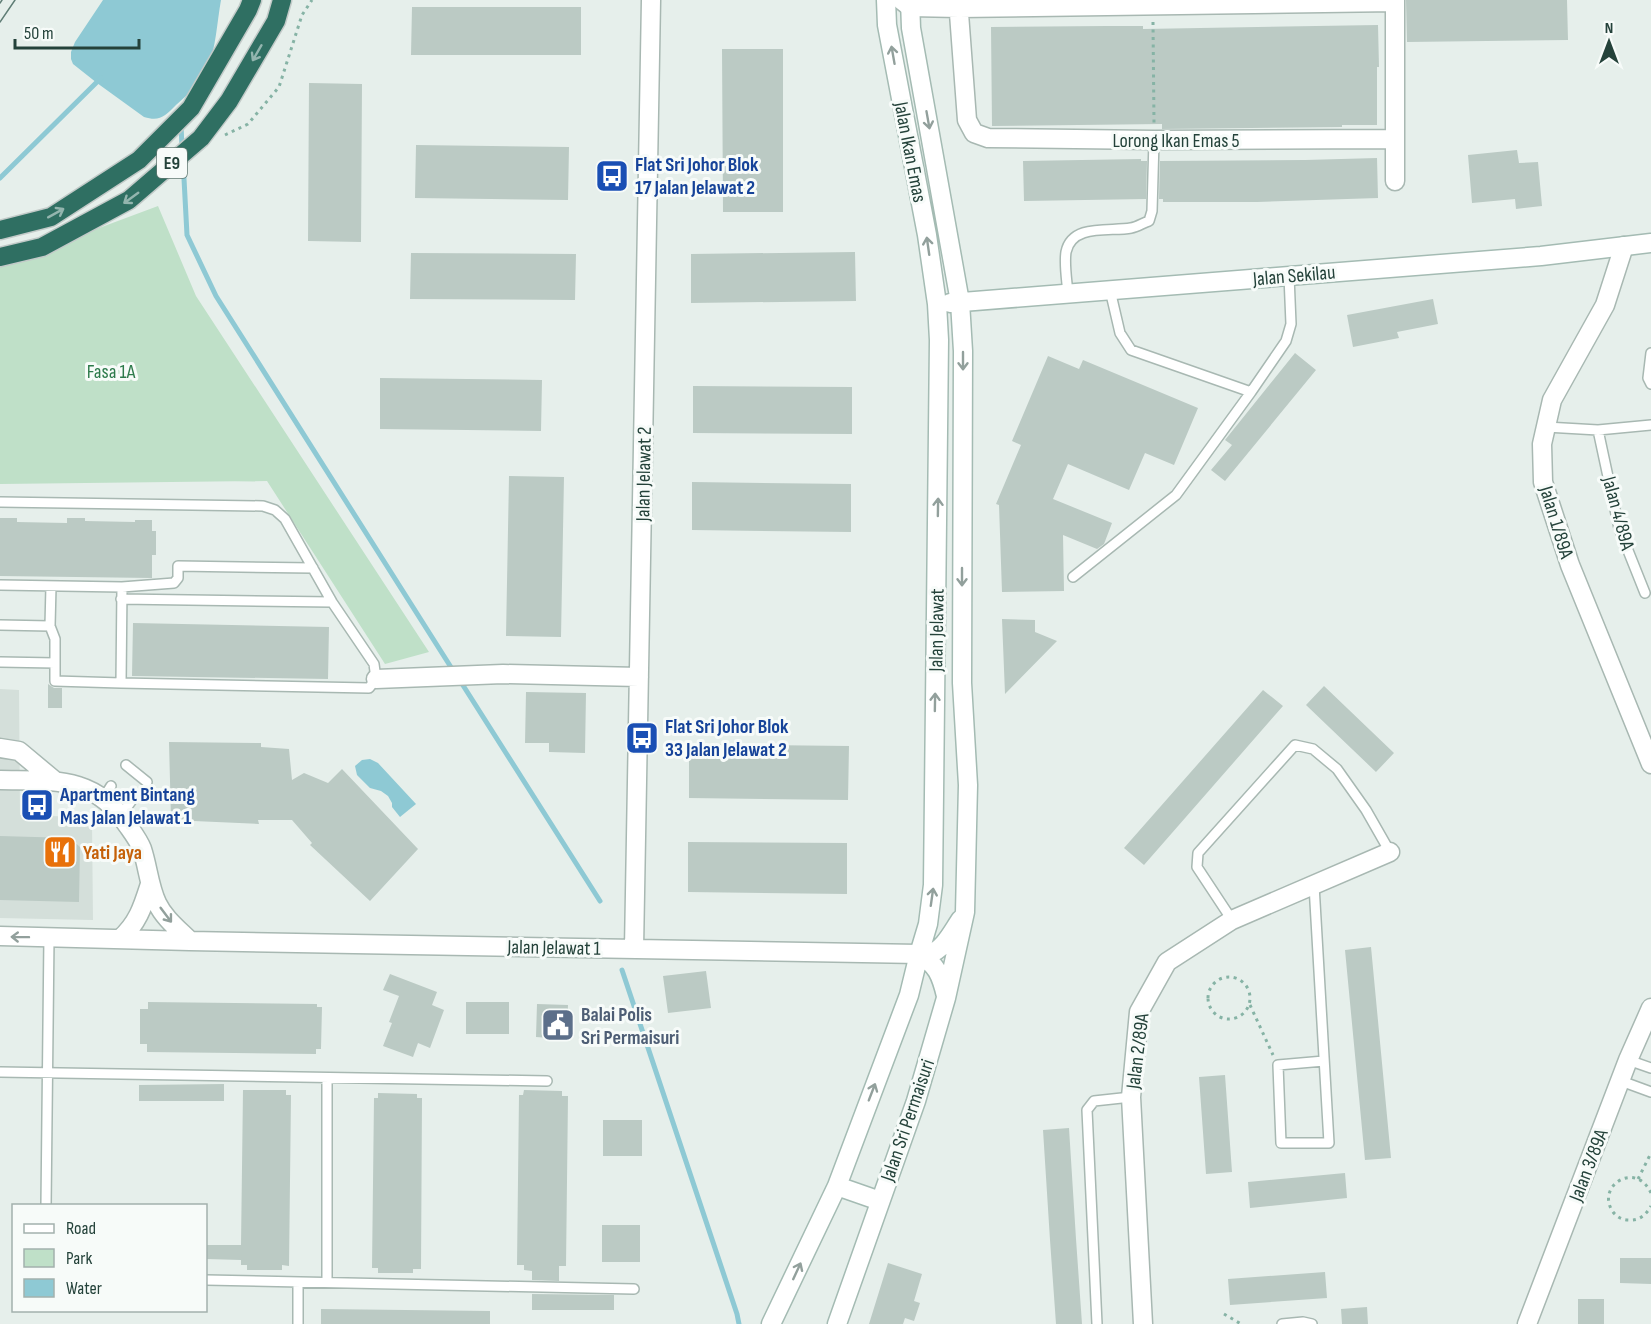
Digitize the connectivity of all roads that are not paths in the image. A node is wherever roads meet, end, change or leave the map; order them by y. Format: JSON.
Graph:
{"nodes":[{"id":1,"x":252,"y":0,"type":"edge"},
{"id":2,"x":282,"y":0,"type":"edge"},
{"id":3,"x":651,"y":0,"type":"edge"},
{"id":4,"x":886,"y":0,"type":"edge"},
{"id":5,"x":1395,"y":1,"type":"edge"},
{"id":6,"x":907,"y":2,"type":"edge"},
{"id":7,"x":959,"y":4,"type":"edge"},
{"id":8,"x":1395,"y":139,"type":"junction"},
{"id":9,"x":1154,"y":140,"type":"junction"},
{"id":10,"x":1395,"y":181,"type":"dead end"},
{"id":11,"x":0,"y":230,"type":"edge"},
{"id":12,"x":1651,"y":243,"type":"edge"},
{"id":13,"x":1624,"y":246,"type":"junction"},
{"id":14,"x":0,"y":257,"type":"edge"},
{"id":15,"x":1289,"y":276,"type":"junction"},
{"id":16,"x":1110,"y":290,"type":"junction"},
{"id":17,"x":1068,"y":294,"type":"junction"},
{"id":18,"x":960,"y":302,"type":"junction"},
{"id":19,"x":937,"y":304,"type":"junction"},
{"id":20,"x":1651,"y":353,"type":"edge"},
{"id":21,"x":1651,"y":384,"type":"edge"},
{"id":22,"x":1251,"y":392,"type":"junction"},
{"id":23,"x":1651,"y":425,"type":"edge"},
{"id":24,"x":1546,"y":427,"type":"junction"},
{"id":25,"x":1598,"y":430,"type":"junction"},
{"id":26,"x":0,"y":502,"type":"edge"},
{"id":27,"x":313,"y":568,"type":"junction"},
{"id":28,"x":1073,"y":577,"type":"dead end"},
{"id":29,"x":0,"y":585,"type":"edge"},
{"id":30,"x":51,"y":586,"type":"junction"},
{"id":31,"x":122,"y":587,"type":"junction"},
{"id":32,"x":1645,"y":593,"type":"dead end"},
{"id":33,"x":122,"y":599,"type":"junction"},
{"id":34,"x":332,"y":602,"type":"junction"},
{"id":35,"x":0,"y":625,"type":"edge"},
{"id":36,"x":50,"y":626,"type":"junction"},
{"id":37,"x":0,"y":662,"type":"edge"},
{"id":38,"x":55,"y":663,"type":"junction"},
{"id":39,"x":639,"y":677,"type":"junction"},
{"id":40,"x":376,"y":679,"type":"junction"},
{"id":41,"x":121,"y":683,"type":"junction"},
{"id":42,"x":0,"y":748,"type":"edge"},
{"id":43,"x":1651,"y":764,"type":"edge"},
{"id":44,"x":126,"y":765,"type":"dead end"},
{"id":45,"x":0,"y":780,"type":"edge"},
{"id":46,"x":55,"y":781,"type":"junction"},
{"id":47,"x":147,"y":782,"type":"dead end"},
{"id":48,"x":132,"y":800,"type":"dead end"},
{"id":49,"x":121,"y":816,"type":"junction"},
{"id":50,"x":1390,"y":852,"type":"joint"},
{"id":51,"x":150,"y":884,"type":"junction"},
{"id":52,"x":1314,"y":885,"type":"junction"},
{"id":53,"x":965,"y":912,"type":"junction"},
{"id":54,"x":1232,"y":920,"type":"junction"},
{"id":55,"x":0,"y":936,"type":"edge"},
{"id":56,"x":48,"y":937,"type":"junction"},
{"id":57,"x":120,"y":939,"type":"junction"},
{"id":58,"x":190,"y":941,"type":"junction"},
{"id":59,"x":634,"y":949,"type":"junction"},
{"id":60,"x":919,"y":954,"type":"junction"},
{"id":61,"x":946,"y":998,"type":"junction"},
{"id":62,"x":1651,"y":1008,"type":"edge"},
{"id":63,"x":1628,"y":1060,"type":"junction"},
{"id":64,"x":1324,"y":1061,"type":"junction"},
{"id":65,"x":1651,"y":1068,"type":"edge"},
{"id":66,"x":0,"y":1072,"type":"edge"},
{"id":67,"x":47,"y":1073,"type":"junction"},
{"id":68,"x":327,"y":1078,"type":"junction"},
{"id":69,"x":547,"y":1081,"type":"dead end"},
{"id":70,"x":1621,"y":1081,"type":"junction"},
{"id":71,"x":1651,"y":1092,"type":"edge"},
{"id":72,"x":1131,"y":1097,"type":"junction"},
{"id":73,"x":837,"y":1186,"type":"junction"},
{"id":74,"x":880,"y":1201,"type":"junction"},
{"id":75,"x":46,"y":1204,"type":"edge"},
{"id":76,"x":207,"y":1280,"type":"edge"},
{"id":77,"x":298,"y":1282,"type":"junction"},
{"id":78,"x":327,"y":1282,"type":"junction"},
{"id":79,"x":634,"y":1289,"type":"dead end"},
{"id":80,"x":298,"y":1324,"type":"edge"},
{"id":81,"x":771,"y":1324,"type":"edge"},
{"id":82,"x":837,"y":1324,"type":"edge"},
{"id":83,"x":1097,"y":1324,"type":"edge"},
{"id":84,"x":1143,"y":1324,"type":"edge"},
{"id":85,"x":1282,"y":1324,"type":"edge"},
{"id":86,"x":1312,"y":1324,"type":"edge"},
{"id":87,"x":1527,"y":1324,"type":"edge"}],
"edges":[{"from":11,"to":1,"type":"highway","number":"E9","one_way":true},
{"from":2,"to":14,"type":"highway","number":"E9","one_way":true},
{"from":3,"to":39,"type":"street","name":"Jalan Jelawat 2"},
{"from":19,"to":4,"type":"street","name":"Jalan Ikan Emas","one_way":true},
{"from":5,"to":7,"type":"street"},
{"from":5,"to":8,"type":"street"},
{"from":6,"to":7,"type":"street"},
{"from":6,"to":18,"type":"street","name":"Jalan Ikan Emas","one_way":true},
{"from":7,"to":9,"type":"street","name":"Lorong Ikan Emas 5"},
{"from":8,"to":9,"type":"street","name":"Lorong Ikan Emas 5"},
{"from":8,"to":10,"type":"street"},
{"from":9,"to":17,"type":"lane"},
{"from":12,"to":13,"type":"street","name":"Jalan Sekilau"},
{"from":13,"to":15,"type":"street","name":"Jalan Sekilau"},
{"from":13,"to":24,"type":"street","name":"Jalan 1/89A"},
{"from":15,"to":16,"type":"street","name":"Jalan Sekilau"},
{"from":15,"to":22,"type":"lane"},
{"from":16,"to":17,"type":"street","name":"Jalan Sekilau"},
{"from":16,"to":22,"type":"lane"},
{"from":17,"to":18,"type":"street","name":"Jalan Sekilau"},
{"from":18,"to":19,"type":"street","name":"Jalan Sekilau"},
{"from":18,"to":53,"type":"street","name":"Jalan Jelawat","one_way":true},
{"from":60,"to":19,"type":"street","name":"Jalan Jelawat","one_way":true},
{"from":20,"to":21,"type":"lane"},
{"from":22,"to":28,"type":"lane"},
{"from":23,"to":25,"type":"lane"},
{"from":24,"to":25,"type":"lane"},
{"from":24,"to":43,"type":"street","name":"Jalan 1/89A"},
{"from":25,"to":32,"type":"lane","name":"Jalan 4/89A"},
{"from":26,"to":27,"type":"lane"},
{"from":27,"to":31,"type":"lane"},
{"from":27,"to":34,"type":"lane"},
{"from":29,"to":30,"type":"lane"},
{"from":30,"to":31,"type":"lane"},
{"from":30,"to":36,"type":"lane"},
{"from":31,"to":33,"type":"lane"},
{"from":33,"to":34,"type":"lane"},
{"from":33,"to":41,"type":"lane"},
{"from":34,"to":40,"type":"lane"},
{"from":35,"to":36,"type":"lane"},
{"from":36,"to":38,"type":"lane"},
{"from":37,"to":38,"type":"lane"},
{"from":38,"to":41,"type":"lane"},
{"from":39,"to":40,"type":"street"},
{"from":39,"to":59,"type":"street","name":"Jalan Jelawat 2"},
{"from":40,"to":41,"type":"lane"},
{"from":42,"to":46,"type":"street"},
{"from":44,"to":47,"type":"lane"},
{"from":45,"to":46,"type":"street"},
{"from":46,"to":49,"type":"street"},
{"from":48,"to":49,"type":"lane"},
{"from":49,"to":51,"type":"street"},
{"from":50,"to":52,"type":"street","name":"Jalan 2/89A"},
{"from":50,"to":54,"type":"lane"},
{"from":51,"to":57,"type":"street"},
{"from":51,"to":58,"type":"street","one_way":true},
{"from":52,"to":54,"type":"street","name":"Jalan 2/89A"},
{"from":52,"to":64,"type":"lane"},
{"from":53,"to":60,"type":"street"},
{"from":53,"to":61,"type":"street","name":"Jalan Sri Permaisuri"},
{"from":54,"to":72,"type":"street","name":"Jalan 2/89A"},
{"from":56,"to":55,"type":"street","name":"Jalan Jelawat 1","one_way":true},
{"from":56,"to":57,"type":"street","name":"Jalan Jelawat 1"},
{"from":56,"to":67,"type":"lane"},
{"from":57,"to":58,"type":"street","name":"Jalan Jelawat 1"},
{"from":58,"to":59,"type":"street","name":"Jalan Jelawat 1"},
{"from":59,"to":60,"type":"street","name":"Jalan Jelawat 1"},
{"from":60,"to":61,"type":"street"},
{"from":73,"to":60,"type":"street","name":"Jalan Sri Permaisuri","one_way":true},
{"from":61,"to":74,"type":"street","name":"Jalan Sri Permaisuri"},
{"from":62,"to":63,"type":"street","name":"Jalan 3/89A"},
{"from":63,"to":65,"type":"lane"},
{"from":63,"to":70,"type":"street","name":"Jalan 3/89A"},
{"from":64,"to":64,"type":"lane"},
{"from":66,"to":67,"type":"lane"},
{"from":67,"to":68,"type":"lane"},
{"from":67,"to":75,"type":"lane"},
{"from":68,"to":69,"type":"lane"},
{"from":68,"to":78,"type":"lane"},
{"from":70,"to":71,"type":"lane"},
{"from":70,"to":87,"type":"street","name":"Jalan 3/89A"},
{"from":72,"to":83,"type":"lane"},
{"from":72,"to":84,"type":"street","name":"Jalan 2/89A"},
{"from":73,"to":74,"type":"street"},
{"from":81,"to":73,"type":"street","name":"Jalan Sri Permaisuri","one_way":true},
{"from":74,"to":82,"type":"street","name":"Jalan Sri Permaisuri"},
{"from":76,"to":77,"type":"lane"},
{"from":77,"to":78,"type":"lane"},
{"from":77,"to":80,"type":"lane"},
{"from":78,"to":79,"type":"lane"},
{"from":85,"to":86,"type":"lane"}]}
